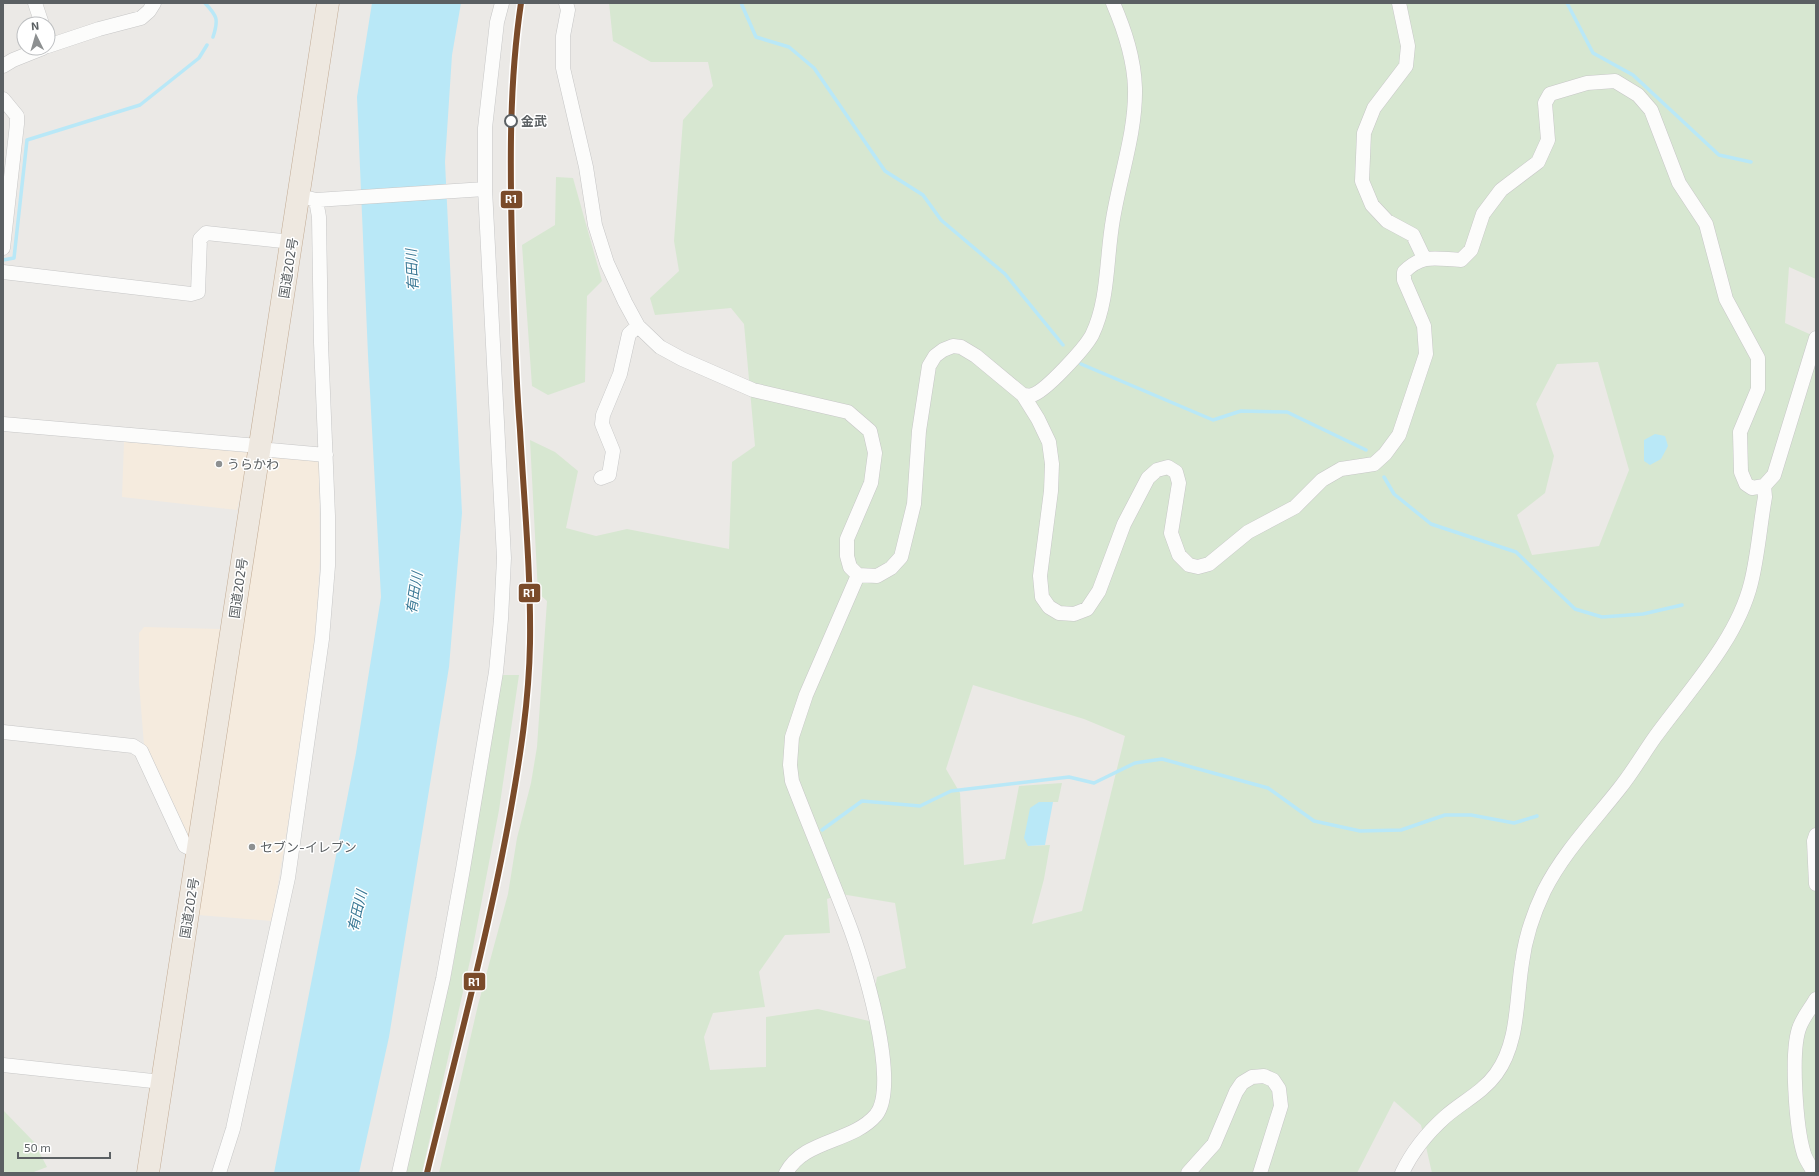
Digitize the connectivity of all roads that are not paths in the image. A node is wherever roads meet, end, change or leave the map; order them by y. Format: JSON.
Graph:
{"nodes":[{"id":1,"x":35,"y":3,"type":"edge"},
{"id":2,"x":154,"y":3,"type":"edge"},
{"id":3,"x":328,"y":3,"type":"edge"},
{"id":4,"x":502,"y":3,"type":"edge"},
{"id":5,"x":566,"y":3,"type":"edge"},
{"id":6,"x":1113,"y":3,"type":"edge"},
{"id":7,"x":1399,"y":3,"type":"edge"},
{"id":8,"x":39,"y":16,"type":"edge"},
{"id":9,"x":56,"y":43,"type":"edge"},
{"id":10,"x":23,"y":56,"type":"edge"},
{"id":11,"x":3,"y":66,"type":"edge"},
{"id":12,"x":3,"y":99,"type":"edge"},
{"id":13,"x":485,"y":189,"type":"junction"},
{"id":14,"x":307,"y":197,"type":"junction"},
{"id":15,"x":292,"y":242,"type":"junction"},
{"id":16,"x":3,"y":248,"type":"edge"},
{"id":17,"x":1424,"y":258,"type":"junction"},
{"id":18,"x":3,"y":272,"type":"edge"},
{"id":19,"x":638,"y":326,"type":"junction"},
{"id":20,"x":1816,"y":338,"type":"edge"},
{"id":21,"x":1023,"y":395,"type":"junction"},
{"id":22,"x":3,"y":424,"type":"edge"},
{"id":23,"x":260,"y":446,"type":"junction"},
{"id":24,"x":326,"y":455,"type":"junction"},
{"id":25,"x":601,"y":478,"type":"dead end"},
{"id":26,"x":1764,"y":486,"type":"junction"},
{"id":27,"x":858,"y":575,"type":"junction"},
{"id":28,"x":3,"y":732,"type":"edge"},
{"id":29,"x":1816,"y":834,"type":"edge"},
{"id":30,"x":198,"y":852,"type":"junction"},
{"id":31,"x":1816,"y":884,"type":"edge"},
{"id":32,"x":1816,"y":999,"type":"edge"},
{"id":33,"x":3,"y":1065,"type":"edge"},
{"id":34,"x":162,"y":1082,"type":"junction"},
{"id":35,"x":148,"y":1173,"type":"edge"},
{"id":36,"x":219,"y":1173,"type":"edge"},
{"id":37,"x":399,"y":1173,"type":"edge"},
{"id":38,"x":786,"y":1173,"type":"edge"},
{"id":39,"x":1188,"y":1173,"type":"edge"},
{"id":40,"x":1260,"y":1173,"type":"edge"},
{"id":41,"x":1402,"y":1173,"type":"edge"},
{"id":42,"x":1814,"y":1173,"type":"edge"}],
"edges":[{"from":1,"to":8,"type":"street"},
{"from":2,"to":9,"type":"street"},
{"from":3,"to":14,"type":"highway","name":"国道202号"},
{"from":4,"to":13,"type":"street"},
{"from":5,"to":19,"type":"street"},
{"from":6,"to":21,"type":"street"},
{"from":7,"to":17,"type":"street"},
{"from":10,"to":11,"type":"street"},
{"from":12,"to":16,"type":"street"},
{"from":13,"to":14,"type":"street"},
{"from":13,"to":37,"type":"street"},
{"from":14,"to":15,"type":"highway","name":"国道202号"},
{"from":14,"to":24,"type":"street"},
{"from":15,"to":18,"type":"street"},
{"from":15,"to":23,"type":"highway","name":"国道202号"},
{"from":17,"to":21,"type":"street"},
{"from":17,"to":26,"type":"street"},
{"from":19,"to":25,"type":"street"},
{"from":19,"to":27,"type":"street"},
{"from":20,"to":26,"type":"street"},
{"from":21,"to":27,"type":"street"},
{"from":22,"to":23,"type":"street"},
{"from":23,"to":24,"type":"street"},
{"from":23,"to":30,"type":"highway","name":"国道202号"},
{"from":24,"to":36,"type":"street"},
{"from":26,"to":41,"type":"street"},
{"from":27,"to":38,"type":"street"},
{"from":28,"to":30,"type":"street"},
{"from":29,"to":31,"type":"street"},
{"from":30,"to":34,"type":"highway","name":"国道202号"},
{"from":32,"to":42,"type":"street"},
{"from":33,"to":34,"type":"street"},
{"from":34,"to":35,"type":"highway","name":"国道202号"},
{"from":39,"to":40,"type":"street"}]}
